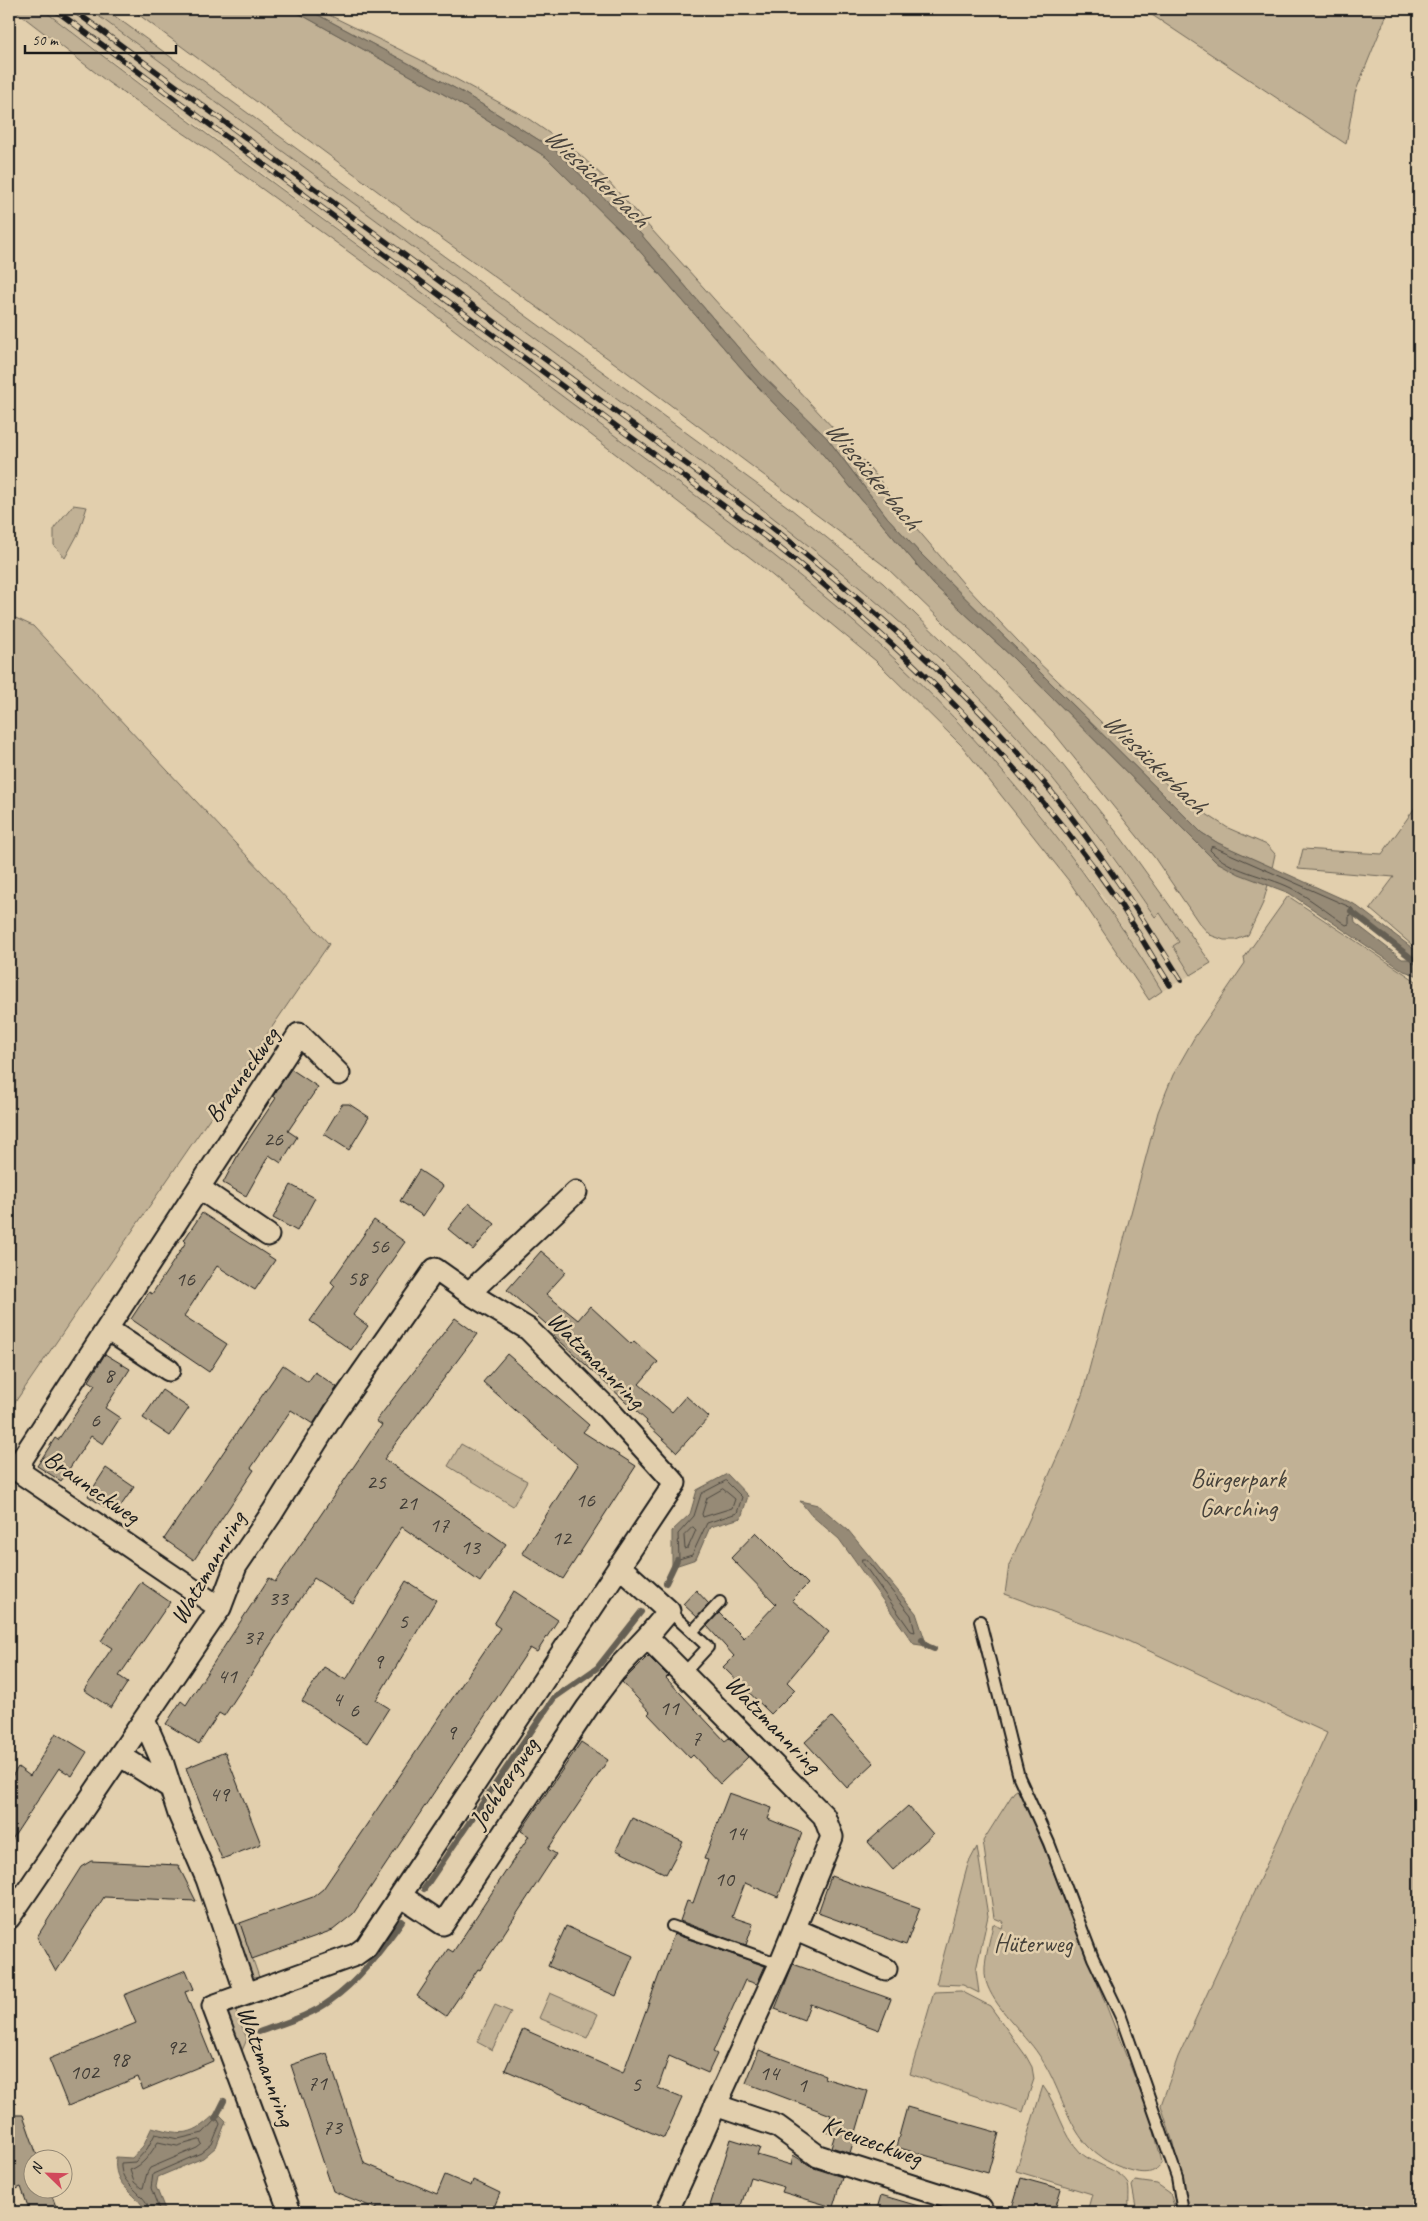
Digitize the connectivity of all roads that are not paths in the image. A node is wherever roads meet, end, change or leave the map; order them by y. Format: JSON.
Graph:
{"nodes":[{"id":1,"x":339,"y":1074,"type":"dead end"},
{"id":2,"x":199,"y":1188,"type":"junction"},
{"id":3,"x":576,"y":1192,"type":"dead end"},
{"id":4,"x":268,"y":1235,"type":"dead end"},
{"id":5,"x":468,"y":1293,"type":"junction"},
{"id":6,"x":107,"y":1329,"type":"junction"},
{"id":7,"x":169,"y":1370,"type":"dead end"},
{"id":8,"x":619,"y":1566,"type":"junction"},
{"id":9,"x":720,"y":1602,"type":"dead end"},
{"id":10,"x":220,"y":1608,"type":"junction"},
{"id":11,"x":669,"y":1611,"type":"junction"},
{"id":12,"x":980,"y":1621,"type":"dead end"},
{"id":13,"x":692,"y":1632,"type":"junction"},
{"id":14,"x":647,"y":1637,"type":"junction"},
{"id":15,"x":684,"y":1672,"type":"junction"},
{"id":16,"x":144,"y":1720,"type":"junction"},
{"id":17,"x":121,"y":1756,"type":"junction"},
{"id":18,"x":171,"y":1788,"type":"junction"},
{"id":19,"x":401,"y":1896,"type":"junction"},
{"id":20,"x":9,"y":1918,"type":"edge"},
{"id":21,"x":672,"y":1926,"type":"dead end"},
{"id":22,"x":794,"y":1930,"type":"junction"},
{"id":23,"x":780,"y":1964,"type":"junction"},
{"id":24,"x":886,"y":1969,"type":"dead end"},
{"id":25,"x":246,"y":1993,"type":"junction"},
{"id":26,"x":715,"y":2104,"type":"junction"},
{"id":27,"x":290,"y":2212,"type":"edge"},
{"id":28,"x":667,"y":2212,"type":"edge"},
{"id":29,"x":983,"y":2212,"type":"edge"},
{"id":30,"x":1183,"y":2212,"type":"edge"}],
"edges":[{"from":1,"to":2,"type":"street","name":"Brauneckweg"},
{"from":2,"to":4,"type":"street"},
{"from":2,"to":6,"type":"street","name":"Brauneckweg"},
{"from":3,"to":5,"type":"street"},
{"from":5,"to":8,"type":"street","name":"Watzmannring"},
{"from":5,"to":10,"type":"street","name":"Watzmannring"},
{"from":6,"to":7,"type":"street"},
{"from":6,"to":10,"type":"street","name":"Brauneckweg"},
{"from":8,"to":11,"type":"street"},
{"from":8,"to":19,"type":"street","name":"Jochbergweg"},
{"from":9,"to":13,"type":"lane"},
{"from":10,"to":16,"type":"street","name":"Watzmannring"},
{"from":11,"to":13,"type":"lane"},
{"from":11,"to":14,"type":"street"},
{"from":12,"to":30,"type":"lane"},
{"from":13,"to":15,"type":"lane"},
{"from":14,"to":15,"type":"street","name":"Watzmannring"},
{"from":14,"to":19,"type":"street","name":"Jochbergweg"},
{"from":15,"to":22,"type":"street","name":"Watzmannring"},
{"from":16,"to":17,"type":"street","name":"Watzmannring"},
{"from":16,"to":18,"type":"street","name":"Watzmannring"},
{"from":17,"to":18,"type":"street"},
{"from":17,"to":20,"type":"street","name":"Watzmannring"},
{"from":18,"to":25,"type":"street","name":"Watzmannring"},
{"from":19,"to":25,"type":"street","name":"Jochbergweg"},
{"from":21,"to":23,"type":"lane"},
{"from":22,"to":23,"type":"street","name":"Watzmannring"},
{"from":22,"to":24,"type":"street"},
{"from":23,"to":26,"type":"street","name":"Watzmannring"},
{"from":25,"to":27,"type":"street","name":"Watzmannring"},
{"from":26,"to":28,"type":"street","name":"Watzmannring"},
{"from":26,"to":29,"type":"street","name":"Kreuzeckweg"}]}
